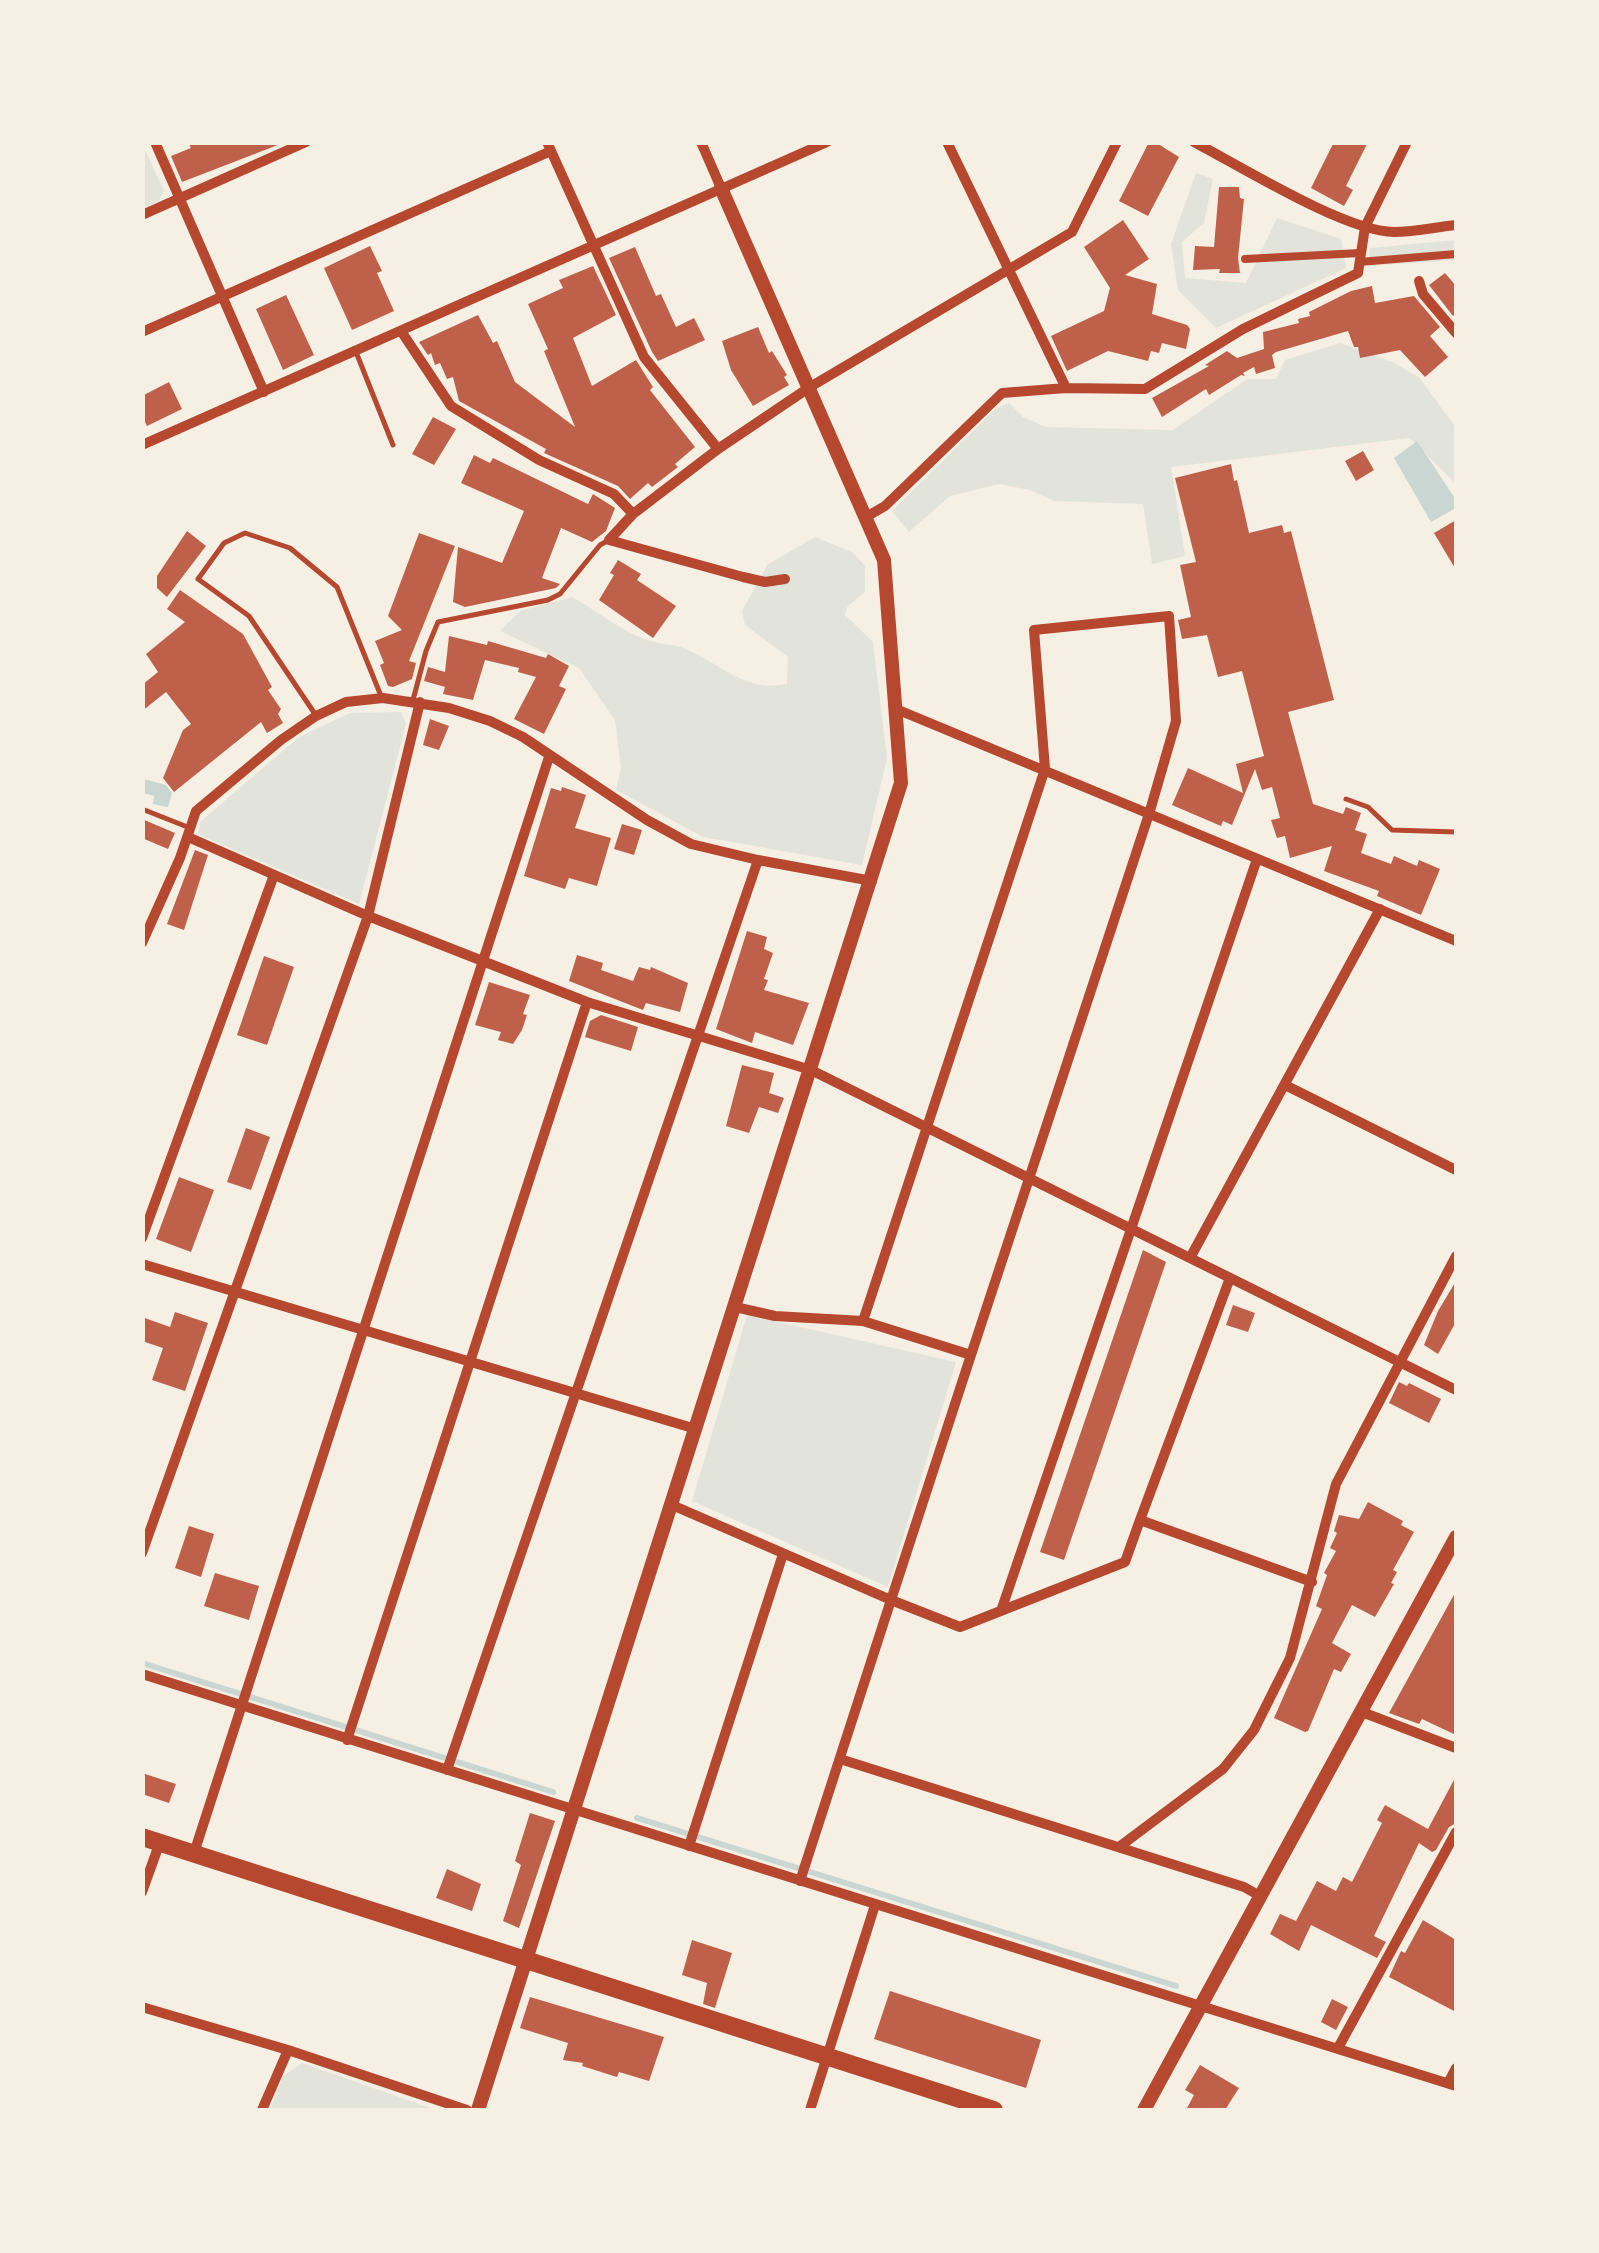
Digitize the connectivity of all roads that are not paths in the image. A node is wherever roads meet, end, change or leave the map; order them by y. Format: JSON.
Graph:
{"nodes":[{"id":1,"x":155,"y":142,"type":"edge"},
{"id":2,"x":306,"y":142,"type":"edge"},
{"id":3,"x":701,"y":142,"type":"edge"},
{"id":4,"x":827,"y":142,"type":"edge"},
{"id":5,"x":947,"y":142,"type":"edge"},
{"id":6,"x":1118,"y":142,"type":"edge"},
{"id":7,"x":1194,"y":142,"type":"edge"},
{"id":8,"x":1407,"y":142,"type":"edge"},
{"id":9,"x":549,"y":147,"type":"edge"},
{"id":10,"x":722,"y":188,"type":"junction"},
{"id":11,"x":180,"y":199,"type":"junction"},
{"id":12,"x":142,"y":216,"type":"edge"},
{"id":13,"x":1456,"y":225,"type":"edge"},
{"id":14,"x":1365,"y":227,"type":"junction"},
{"id":15,"x":594,"y":244,"type":"junction"},
{"id":16,"x":1456,"y":254,"type":"edge"},
{"id":17,"x":1360,"y":258,"type":"junction"},
{"id":18,"x":1246,"y":259,"type":"dead end"},
{"id":19,"x":1009,"y":270,"type":"junction"},
{"id":20,"x":1420,"y":281,"type":"dead end"},
{"id":21,"x":222,"y":297,"type":"junction"},
{"id":22,"x":401,"y":331,"type":"junction"},
{"id":23,"x":142,"y":332,"type":"edge"},
{"id":24,"x":1456,"y":333,"type":"edge"},
{"id":25,"x":356,"y":352,"type":"junction"},
{"id":26,"x":810,"y":386,"type":"junction"},
{"id":27,"x":1066,"y":388,"type":"junction"},
{"id":28,"x":264,"y":392,"type":"junction"},
{"id":29,"x":393,"y":445,"type":"dead end"},
{"id":30,"x":142,"y":446,"type":"edge"},
{"id":31,"x":718,"y":449,"type":"junction"},
{"id":32,"x":633,"y":514,"type":"junction"},
{"id":33,"x":866,"y":517,"type":"junction"},
{"id":34,"x":609,"y":540,"type":"junction"},
{"id":35,"x":785,"y":580,"type":"dead end"},
{"id":36,"x":382,"y":698,"type":"junction"},
{"id":37,"x":416,"y":701,"type":"junction"},
{"id":38,"x":896,"y":709,"type":"junction"},
{"id":39,"x":316,"y":716,"type":"junction"},
{"id":40,"x":549,"y":757,"type":"junction"},
{"id":41,"x":1044,"y":769,"type":"junction"},
{"id":42,"x":1346,"y":799,"type":"dead end"},
{"id":43,"x":142,"y":809,"type":"edge"},
{"id":44,"x":1149,"y":814,"type":"junction"},
{"id":45,"x":189,"y":832,"type":"junction"},
{"id":46,"x":1456,"y":832,"type":"edge"},
{"id":47,"x":1257,"y":859,"type":"junction"},
{"id":48,"x":758,"y":860,"type":"junction"},
{"id":49,"x":274,"y":874,"type":"junction"},
{"id":50,"x":872,"y":881,"type":"junction"},
{"id":51,"x":1380,"y":909,"type":"junction"},
{"id":52,"x":368,"y":916,"type":"junction"},
{"id":53,"x":1456,"y":941,"type":"edge"},
{"id":54,"x":142,"y":943,"type":"edge"},
{"id":55,"x":483,"y":961,"type":"junction"},
{"id":56,"x":587,"y":1002,"type":"junction"},
{"id":57,"x":698,"y":1035,"type":"junction"},
{"id":58,"x":811,"y":1070,"type":"junction"},
{"id":59,"x":1285,"y":1085,"type":"junction"},
{"id":60,"x":926,"y":1128,"type":"junction"},
{"id":61,"x":1456,"y":1170,"type":"edge"},
{"id":62,"x":1030,"y":1176,"type":"junction"},
{"id":63,"x":1132,"y":1229,"type":"junction"},
{"id":64,"x":142,"y":1238,"type":"edge"},
{"id":65,"x":1456,"y":1256,"type":"edge"},
{"id":66,"x":1190,"y":1258,"type":"junction"},
{"id":67,"x":142,"y":1264,"type":"edge"},
{"id":68,"x":1230,"y":1278,"type":"junction"},
{"id":69,"x":233,"y":1291,"type":"junction"},
{"id":70,"x":735,"y":1307,"type":"junction"},
{"id":71,"x":863,"y":1321,"type":"junction"},
{"id":72,"x":363,"y":1329,"type":"junction"},
{"id":73,"x":971,"y":1355,"type":"junction"},
{"id":74,"x":1400,"y":1361,"type":"junction"},
{"id":75,"x":469,"y":1363,"type":"junction"},
{"id":76,"x":1456,"y":1390,"type":"edge"},
{"id":77,"x":575,"y":1393,"type":"junction"},
{"id":78,"x":696,"y":1429,"type":"junction"},
{"id":79,"x":672,"y":1505,"type":"junction"},
{"id":80,"x":1140,"y":1520,"type":"junction"},
{"id":81,"x":1456,"y":1537,"type":"edge"},
{"id":82,"x":142,"y":1554,"type":"edge"},
{"id":83,"x":783,"y":1554,"type":"junction"},
{"id":84,"x":1312,"y":1582,"type":"junction"},
{"id":85,"x":891,"y":1600,"type":"junction"},
{"id":86,"x":1002,"y":1608,"type":"junction"},
{"id":87,"x":142,"y":1674,"type":"edge"},
{"id":88,"x":240,"y":1706,"type":"junction"},
{"id":89,"x":1362,"y":1712,"type":"junction"},
{"id":90,"x":347,"y":1740,"type":"junction"},
{"id":91,"x":1456,"y":1748,"type":"edge"},
{"id":92,"x":840,"y":1759,"type":"junction"},
{"id":93,"x":447,"y":1770,"type":"junction"},
{"id":94,"x":573,"y":1808,"type":"junction"},
{"id":95,"x":1456,"y":1832,"type":"edge"},
{"id":96,"x":151,"y":1840,"type":"edge"},
{"id":97,"x":690,"y":1846,"type":"junction"},
{"id":98,"x":1118,"y":1847,"type":"junction"},
{"id":99,"x":194,"y":1854,"type":"junction"},
{"id":100,"x":800,"y":1881,"type":"junction"},
{"id":101,"x":142,"y":1892,"type":"edge"},
{"id":102,"x":1260,"y":1896,"type":"junction"},
{"id":103,"x":874,"y":1905,"type":"junction"},
{"id":104,"x":525,"y":1960,"type":"junction"},
{"id":105,"x":1201,"y":2006,"type":"junction"},
{"id":106,"x":142,"y":2008,"type":"edge"},
{"id":107,"x":1338,"y":2048,"type":"junction"},
{"id":108,"x":288,"y":2050,"type":"junction"},
{"id":109,"x":827,"y":2058,"type":"junction"},
{"id":110,"x":1456,"y":2068,"type":"edge"},
{"id":111,"x":1452,"y":2085,"type":"edge"},
{"id":112,"x":262,"y":2110,"type":"edge"},
{"id":113,"x":467,"y":2110,"type":"edge"},
{"id":114,"x":478,"y":2110,"type":"edge"},
{"id":115,"x":810,"y":2110,"type":"edge"},
{"id":116,"x":994,"y":2110,"type":"edge"},
{"id":117,"x":1144,"y":2110,"type":"edge"}],
"edges":[{"from":1,"to":11,"type":"street"},
{"from":2,"to":11,"type":"street"},
{"from":3,"to":10,"type":"street"},
{"from":4,"to":10,"type":"street"},
{"from":5,"to":19,"type":"street"},
{"from":6,"to":19,"type":"street"},
{"from":7,"to":14,"type":"street"},
{"from":8,"to":14,"type":"street"},
{"from":9,"to":15,"type":"street"},
{"from":9,"to":21,"type":"street"},
{"from":10,"to":15,"type":"street"},
{"from":10,"to":26,"type":"street"},
{"from":11,"to":12,"type":"street"},
{"from":11,"to":21,"type":"street"},
{"from":13,"to":14,"type":"street"},
{"from":14,"to":17,"type":"street"},
{"from":15,"to":22,"type":"street"},
{"from":15,"to":31,"type":"street"},
{"from":16,"to":17,"type":"street"},
{"from":17,"to":18,"type":"street"},
{"from":17,"to":27,"type":"street"},
{"from":19,"to":26,"type":"street"},
{"from":19,"to":27,"type":"street"},
{"from":20,"to":24,"type":"street"},
{"from":21,"to":23,"type":"street"},
{"from":21,"to":28,"type":"street"},
{"from":22,"to":25,"type":"street"},
{"from":22,"to":32,"type":"street"},
{"from":25,"to":28,"type":"street"},
{"from":25,"to":29,"type":"lane"},
{"from":26,"to":31,"type":"street"},
{"from":26,"to":33,"type":"street"},
{"from":27,"to":33,"type":"street"},
{"from":28,"to":30,"type":"street"},
{"from":31,"to":32,"type":"street"},
{"from":32,"to":34,"type":"street"},
{"from":33,"to":38,"type":"street"},
{"from":34,"to":35,"type":"street"},
{"from":34,"to":37,"type":"lane"},
{"from":36,"to":37,"type":"street"},
{"from":36,"to":39,"type":"street"},
{"from":36,"to":39,"type":"lane"},
{"from":37,"to":40,"type":"street"},
{"from":37,"to":52,"type":"street"},
{"from":38,"to":41,"type":"street"},
{"from":38,"to":50,"type":"street"},
{"from":39,"to":45,"type":"street"},
{"from":40,"to":48,"type":"street"},
{"from":40,"to":55,"type":"street"},
{"from":41,"to":44,"type":"street"},
{"from":41,"to":44,"type":"street"},
{"from":41,"to":60,"type":"street"},
{"from":42,"to":46,"type":"lane"},
{"from":43,"to":45,"type":"lane"},
{"from":44,"to":47,"type":"street"},
{"from":44,"to":62,"type":"street"},
{"from":45,"to":49,"type":"street"},
{"from":45,"to":54,"type":"street"},
{"from":47,"to":51,"type":"street"},
{"from":47,"to":63,"type":"street"},
{"from":48,"to":50,"type":"street"},
{"from":48,"to":57,"type":"street"},
{"from":49,"to":52,"type":"street"},
{"from":49,"to":64,"type":"street"},
{"from":50,"to":58,"type":"street"},
{"from":51,"to":53,"type":"street"},
{"from":51,"to":59,"type":"street"},
{"from":52,"to":55,"type":"street"},
{"from":52,"to":69,"type":"street"},
{"from":55,"to":56,"type":"street"},
{"from":55,"to":72,"type":"street"},
{"from":56,"to":57,"type":"street"},
{"from":56,"to":75,"type":"street"},
{"from":57,"to":58,"type":"street"},
{"from":57,"to":77,"type":"street"},
{"from":58,"to":60,"type":"street"},
{"from":58,"to":70,"type":"street"},
{"from":59,"to":61,"type":"street"},
{"from":59,"to":66,"type":"street"},
{"from":60,"to":62,"type":"street"},
{"from":60,"to":71,"type":"street"},
{"from":62,"to":63,"type":"street"},
{"from":62,"to":73,"type":"street"},
{"from":63,"to":66,"type":"street"},
{"from":63,"to":86,"type":"street"},
{"from":65,"to":74,"type":"street"},
{"from":66,"to":68,"type":"street"},
{"from":67,"to":69,"type":"street"},
{"from":68,"to":74,"type":"street"},
{"from":68,"to":80,"type":"street"},
{"from":69,"to":72,"type":"street"},
{"from":69,"to":82,"type":"street"},
{"from":70,"to":71,"type":"street"},
{"from":70,"to":78,"type":"street"},
{"from":71,"to":73,"type":"street"},
{"from":72,"to":75,"type":"street"},
{"from":72,"to":88,"type":"street"},
{"from":73,"to":85,"type":"street"},
{"from":74,"to":76,"type":"street"},
{"from":74,"to":84,"type":"street"},
{"from":75,"to":77,"type":"street"},
{"from":75,"to":90,"type":"street"},
{"from":77,"to":78,"type":"street"},
{"from":77,"to":93,"type":"street"},
{"from":78,"to":79,"type":"street"},
{"from":79,"to":83,"type":"street"},
{"from":79,"to":94,"type":"street"},
{"from":80,"to":84,"type":"street"},
{"from":80,"to":86,"type":"street"},
{"from":81,"to":89,"type":"street"},
{"from":83,"to":85,"type":"street"},
{"from":83,"to":97,"type":"street"},
{"from":84,"to":98,"type":"street"},
{"from":85,"to":86,"type":"street"},
{"from":85,"to":92,"type":"street"},
{"from":87,"to":88,"type":"street"},
{"from":88,"to":90,"type":"street"},
{"from":88,"to":99,"type":"street"},
{"from":89,"to":91,"type":"street"},
{"from":89,"to":102,"type":"street"},
{"from":90,"to":93,"type":"street"},
{"from":92,"to":98,"type":"street"},
{"from":92,"to":100,"type":"street"},
{"from":93,"to":94,"type":"street"},
{"from":94,"to":97,"type":"street"},
{"from":94,"to":104,"type":"street"},
{"from":95,"to":107,"type":"street"},
{"from":96,"to":99,"type":"highway"},
{"from":96,"to":101,"type":"street"},
{"from":97,"to":100,"type":"street"},
{"from":98,"to":102,"type":"street"},
{"from":99,"to":104,"type":"highway"},
{"from":100,"to":103,"type":"street"},
{"from":102,"to":105,"type":"street"},
{"from":103,"to":105,"type":"street"},
{"from":103,"to":109,"type":"street"},
{"from":104,"to":109,"type":"highway"},
{"from":104,"to":114,"type":"street"},
{"from":105,"to":107,"type":"street"},
{"from":105,"to":117,"type":"street"},
{"from":106,"to":108,"type":"street"},
{"from":107,"to":111,"type":"street"},
{"from":108,"to":112,"type":"street"},
{"from":108,"to":113,"type":"street"},
{"from":109,"to":115,"type":"street"},
{"from":109,"to":116,"type":"highway"},
{"from":110,"to":111,"type":"street"}]}
